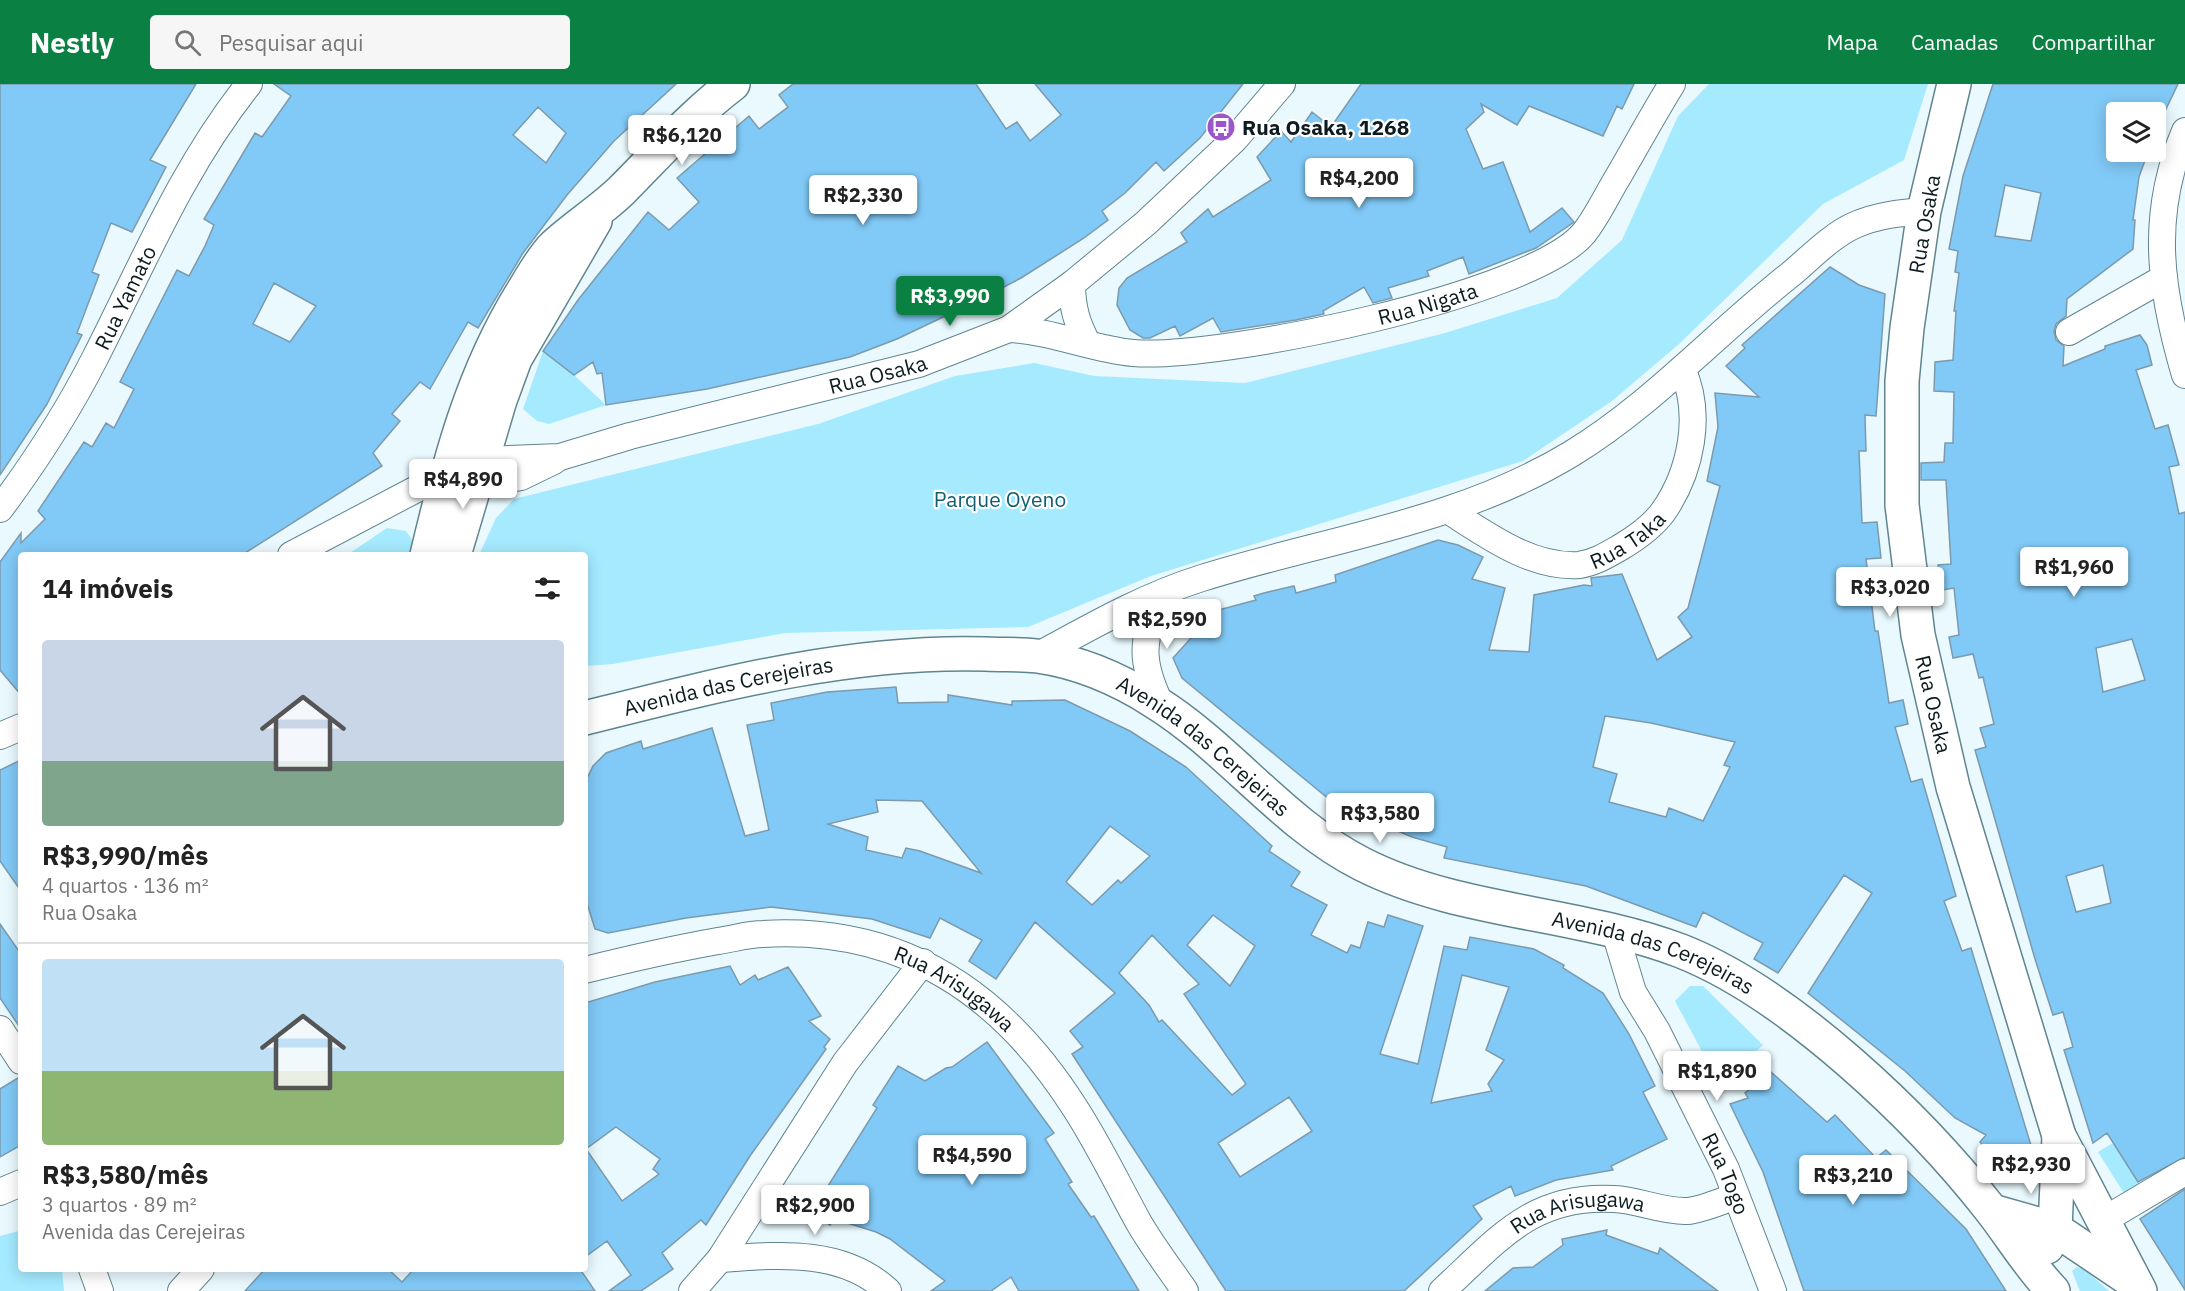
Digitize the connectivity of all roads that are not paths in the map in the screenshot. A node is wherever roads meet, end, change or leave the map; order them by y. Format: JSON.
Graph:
{"nodes":[{"id":1,"x":249,"y":84,"type":"edge"},
{"id":2,"x":733,"y":84,"type":"edge"},
{"id":3,"x":1282,"y":84,"type":"edge"},
{"id":4,"x":1672,"y":84,"type":"edge"},
{"id":5,"x":1954,"y":84,"type":"edge"},
{"id":6,"x":2185,"y":131,"type":"edge"},
{"id":7,"x":1924,"y":211,"type":"junction"},
{"id":8,"x":2164,"y":278,"type":"junction"},
{"id":9,"x":1072,"y":284,"type":"junction"},
{"id":10,"x":1009,"y":329,"type":"junction"},
{"id":11,"x":2069,"y":332,"type":"dead end"},
{"id":12,"x":1088,"y":344,"type":"junction"},
{"id":13,"x":1682,"y":369,"type":"junction"},
{"id":14,"x":2185,"y":375,"type":"edge"},
{"id":15,"x":460,"y":478,"type":"junction"},
{"id":16,"x":0,"y":510,"type":"edge"},
{"id":17,"x":1449,"y":511,"type":"junction"},
{"id":18,"x":298,"y":552,"type":"edge"},
{"id":19,"x":427,"y":552,"type":"edge"},
{"id":20,"x":454,"y":552,"type":"edge"},
{"id":21,"x":1160,"y":595,"type":"junction"},
{"id":22,"x":1037,"y":656,"type":"junction"},
{"id":23,"x":1161,"y":705,"type":"junction"},
{"id":24,"x":588,"y":717,"type":"edge"},
{"id":25,"x":18,"y":728,"type":"edge"},
{"id":26,"x":0,"y":736,"type":"edge"},
{"id":27,"x":1614,"y":929,"type":"junction"},
{"id":28,"x":923,"y":962,"type":"junction"},
{"id":29,"x":588,"y":969,"type":"edge"},
{"id":30,"x":0,"y":1029,"type":"edge"},
{"id":31,"x":18,"y":1056,"type":"edge"},
{"id":32,"x":2059,"y":1136,"type":"junction"},
{"id":33,"x":2185,"y":1172,"type":"edge"},
{"id":34,"x":18,"y":1184,"type":"edge"},
{"id":35,"x":0,"y":1192,"type":"edge"},
{"id":36,"x":1736,"y":1196,"type":"junction"},
{"id":37,"x":1992,"y":1210,"type":"junction"},
{"id":38,"x":2104,"y":1220,"type":"junction"},
{"id":39,"x":2055,"y":1229,"type":"junction"},
{"id":40,"x":720,"y":1259,"type":"junction"},
{"id":41,"x":93,"y":1272,"type":"edge"},
{"id":42,"x":198,"y":1272,"type":"edge"},
{"id":43,"x":2136,"y":1286,"type":"edge"},
{"id":44,"x":2048,"y":1288,"type":"edge"},
{"id":45,"x":100,"y":1291,"type":"edge"},
{"id":46,"x":180,"y":1291,"type":"edge"},
{"id":47,"x":692,"y":1291,"type":"edge"},
{"id":48,"x":888,"y":1291,"type":"edge"},
{"id":49,"x":1185,"y":1291,"type":"edge"},
{"id":50,"x":1442,"y":1291,"type":"edge"},
{"id":51,"x":1773,"y":1291,"type":"edge"}],
"edges":[{"from":1,"to":16,"type":"street","name":"Rua Yamato"},
{"from":2,"to":15,"type":"main road"},
{"from":3,"to":9,"type":"street","name":"Rua Osaka"},
{"from":4,"to":12,"type":"street","name":"Rua Nigata"},
{"from":5,"to":7,"type":"main road","name":"Rua Osaka"},
{"from":6,"to":8,"type":"street"},
{"from":7,"to":13,"type":"street"},
{"from":7,"to":32,"type":"main road","name":"Rua Osaka"},
{"from":8,"to":11,"type":"street"},
{"from":8,"to":14,"type":"street"},
{"from":9,"to":10,"type":"street","name":"Rua Osaka"},
{"from":9,"to":12,"type":"street"},
{"from":10,"to":12,"type":"street","name":"Rua Nigata"},
{"from":10,"to":15,"type":"street","name":"Rua Osaka"},
{"from":13,"to":17,"type":"street"},
{"from":13,"to":17,"type":"street","name":"Rua Taka"},
{"from":15,"to":18,"type":"street"},
{"from":15,"to":19,"type":"main road"},
{"from":15,"to":20,"type":"main road"},
{"from":17,"to":21,"type":"street"},
{"from":21,"to":22,"type":"street"},
{"from":21,"to":23,"type":"street"},
{"from":22,"to":23,"type":"main road","name":"Avenida das Cerejeiras"},
{"from":22,"to":24,"type":"main road","name":"Avenida das Cerejeiras"},
{"from":23,"to":27,"type":"main road","name":"Avenida das Cerejeiras"},
{"from":25,"to":26,"type":"street"},
{"from":27,"to":36,"type":"street","name":"Rua Togo"},
{"from":27,"to":37,"type":"main road","name":"Avenida das Cerejeiras"},
{"from":28,"to":29,"type":"street","name":"Rua Arisugawa"},
{"from":28,"to":40,"type":"street"},
{"from":28,"to":49,"type":"street","name":"Rua Arisugawa"},
{"from":30,"to":31,"type":"street"},
{"from":32,"to":38,"type":"main road"},
{"from":32,"to":39,"type":"main road"},
{"from":33,"to":38,"type":"street"},
{"from":34,"to":35,"type":"street"},
{"from":36,"to":50,"type":"street","name":"Rua Arisugawa"},
{"from":36,"to":51,"type":"street","name":"Rua Togo"},
{"from":37,"to":39,"type":"main road"},
{"from":37,"to":44,"type":"main road","name":"Avenida das Cerejeiras"},
{"from":38,"to":43,"type":"main road"},
{"from":39,"to":43,"type":"main road"},
{"from":39,"to":44,"type":"main road"},
{"from":40,"to":47,"type":"street"},
{"from":40,"to":48,"type":"street"},
{"from":41,"to":45,"type":"street"},
{"from":42,"to":46,"type":"street"}]}
